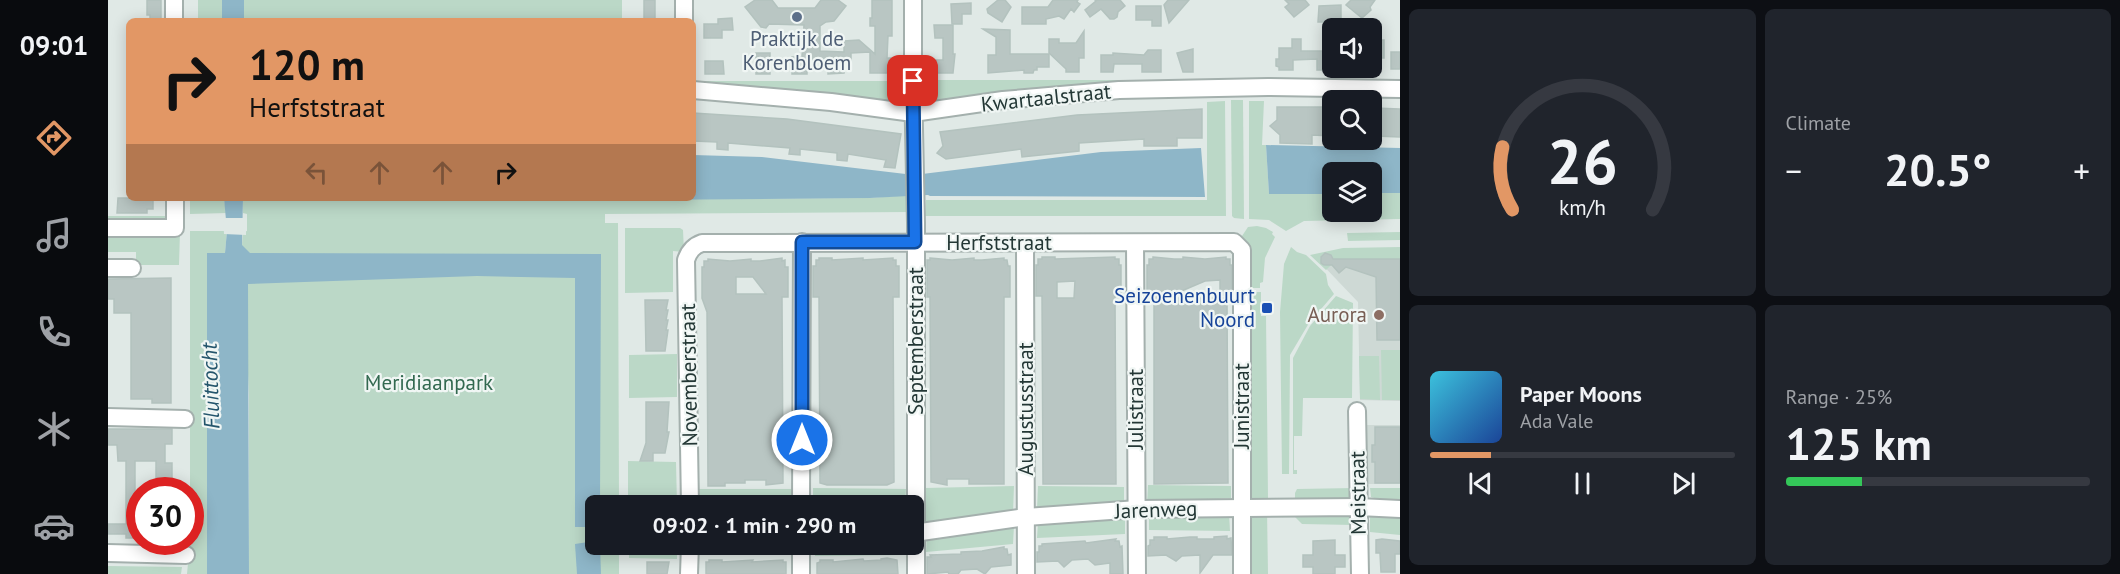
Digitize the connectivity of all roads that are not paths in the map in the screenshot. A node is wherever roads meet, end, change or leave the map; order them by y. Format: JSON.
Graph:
{"nodes":[{"id":1,"x":174,"y":0,"type":"edge"},
{"id":2,"x":684,"y":0,"type":"edge"},
{"id":3,"x":913,"y":0,"type":"edge"},
{"id":4,"x":174,"y":18,"type":"edge"},
{"id":5,"x":684,"y":18,"type":"edge"},
{"id":6,"x":1400,"y":89,"type":"edge"},
{"id":7,"x":696,"y":90,"type":"edge"},
{"id":8,"x":914,"y":113,"type":"junction"},
{"id":9,"x":175,"y":201,"type":"edge"},
{"id":10,"x":108,"y":228,"type":"edge"},
{"id":11,"x":802,"y":242,"type":"junction"},
{"id":12,"x":915,"y":242,"type":"junction"},
{"id":13,"x":1234,"y":242,"type":"joint"},
{"id":14,"x":1135,"y":243,"type":"junction"},
{"id":15,"x":1025,"y":244,"type":"junction"},
{"id":16,"x":694,"y":247,"type":"joint"},
{"id":17,"x":108,"y":268,"type":"edge"},
{"id":18,"x":132,"y":268,"type":"dead end"},
{"id":19,"x":1357,"y":411,"type":"dead end"},
{"id":20,"x":108,"y":417,"type":"edge"},
{"id":21,"x":184,"y":419,"type":"dead end"},
{"id":22,"x":690,"y":495,"type":"edge"},
{"id":23,"x":801,"y":495,"type":"edge"},
{"id":24,"x":915,"y":495,"type":"edge"},
{"id":25,"x":1243,"y":507,"type":"junction"},
{"id":26,"x":1359,"y":507,"type":"junction"},
{"id":27,"x":1138,"y":509,"type":"junction"},
{"id":28,"x":1400,"y":509,"type":"edge"},
{"id":29,"x":1026,"y":517,"type":"junction"},
{"id":30,"x":924,"y":531,"type":"edge"},
{"id":31,"x":108,"y":553,"type":"edge"},
{"id":32,"x":126,"y":553,"type":"edge"},
{"id":33,"x":690,"y":555,"type":"edge"},
{"id":34,"x":801,"y":555,"type":"edge"},
{"id":35,"x":916,"y":555,"type":"edge"},
{"id":36,"x":689,"y":574,"type":"edge"},
{"id":37,"x":801,"y":574,"type":"edge"},
{"id":38,"x":916,"y":574,"type":"edge"},
{"id":39,"x":1026,"y":574,"type":"edge"},
{"id":40,"x":1137,"y":574,"type":"edge"},
{"id":41,"x":1242,"y":574,"type":"edge"},
{"id":42,"x":1359,"y":574,"type":"edge"}],
"edges":[{"from":1,"to":4,"type":"street"},
{"from":2,"to":5,"type":"street"},
{"from":3,"to":8,"type":"street","name":"Septemberstraat"},
{"from":6,"to":8,"type":"street","name":"Kwartaalstraat"},
{"from":7,"to":8,"type":"street","name":"Kwartaalstraat"},
{"from":8,"to":12,"type":"street","name":"Septemberstraat"},
{"from":9,"to":10,"type":"street"},
{"from":11,"to":12,"type":"street","name":"Herfststraat"},
{"from":11,"to":16,"type":"street","name":"Herfststraat"},
{"from":11,"to":23,"type":"street"},
{"from":12,"to":15,"type":"street","name":"Herfststraat"},
{"from":12,"to":24,"type":"street","name":"Septemberstraat"},
{"from":13,"to":14,"type":"street","name":"Herfststraat"},
{"from":13,"to":25,"type":"street","name":"Junistraat"},
{"from":14,"to":15,"type":"street","name":"Herfststraat"},
{"from":14,"to":27,"type":"street","name":"Julistraat"},
{"from":15,"to":29,"type":"street","name":"Augustusstraat"},
{"from":16,"to":22,"type":"street","name":"Novemberstraat"},
{"from":17,"to":18,"type":"street"},
{"from":19,"to":26,"type":"street","name":"Meistraat"},
{"from":20,"to":21,"type":"street"},
{"from":25,"to":26,"type":"street","name":"Jarenweg"},
{"from":25,"to":27,"type":"street","name":"Jarenweg"},
{"from":25,"to":41,"type":"street","name":"Junistraat"},
{"from":26,"to":28,"type":"street","name":"Jarenweg"},
{"from":26,"to":42,"type":"street","name":"Meistraat"},
{"from":27,"to":29,"type":"street","name":"Jarenweg"},
{"from":27,"to":40,"type":"street","name":"Julistraat"},
{"from":29,"to":30,"type":"street","name":"Jarenweg"},
{"from":29,"to":39,"type":"street","name":"Augustusstraat"},
{"from":31,"to":32,"type":"street"},
{"from":33,"to":36,"type":"street"},
{"from":34,"to":37,"type":"street"},
{"from":35,"to":38,"type":"street","name":"Septemberstraat"}]}
